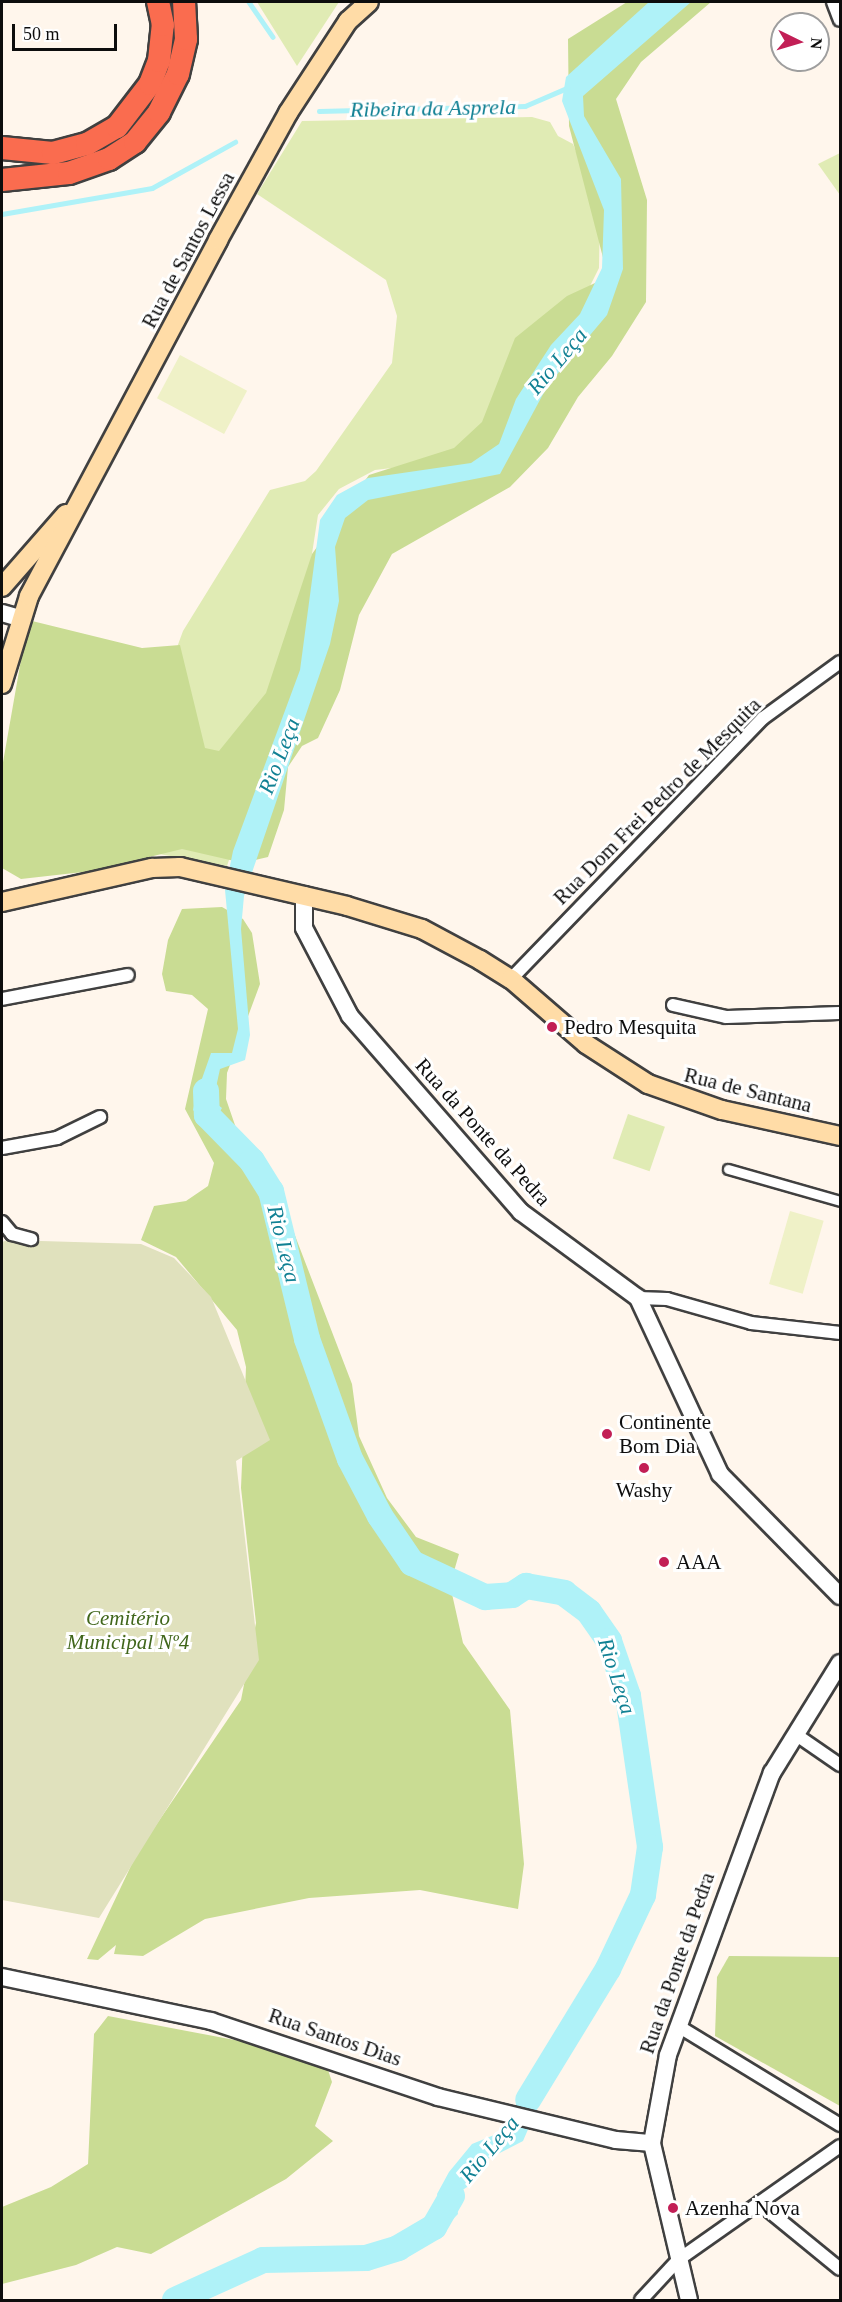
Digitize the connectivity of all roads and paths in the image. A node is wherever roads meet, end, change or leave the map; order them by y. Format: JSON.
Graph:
{"nodes":[{"id":1,"x":158,"y":2,"type":"edge"},
{"id":2,"x":184,"y":2,"type":"edge"},
{"id":3,"x":353,"y":2,"type":"edge"},
{"id":4,"x":369,"y":2,"type":"edge"},
{"id":5,"x":833,"y":2,"type":"edge"},
{"id":6,"x":840,"y":20,"type":"edge"},
{"id":7,"x":348,"y":21,"type":"junction"},
{"id":8,"x":2,"y":148,"type":"edge"},
{"id":9,"x":2,"y":180,"type":"edge"},
{"id":10,"x":78,"y":506,"type":"junction"},
{"id":11,"x":3,"y":582,"type":"edge"},
{"id":12,"x":29,"y":596,"type":"junction"},
{"id":13,"x":2,"y":613,"type":"edge"},
{"id":14,"x":20,"y":618,"type":"junction"},
{"id":15,"x":840,"y":662,"type":"edge"},
{"id":16,"x":2,"y":684,"type":"edge"},
{"id":17,"x":304,"y":895,"type":"junction"},
{"id":18,"x":7,"y":897,"type":"edge"},
{"id":19,"x":128,"y":975,"type":"dead end"},
{"id":20,"x":512,"y":979,"type":"junction"},
{"id":21,"x":2,"y":999,"type":"edge"},
{"id":22,"x":673,"y":1005,"type":"dead end"},
{"id":23,"x":840,"y":1013,"type":"edge"},
{"id":24,"x":100,"y":1117,"type":"dead end"},
{"id":25,"x":840,"y":1136,"type":"edge"},
{"id":26,"x":2,"y":1148,"type":"edge"},
{"id":27,"x":728,"y":1169,"type":"dead end"},
{"id":28,"x":840,"y":1201,"type":"edge"},
{"id":29,"x":2,"y":1222,"type":"edge"},
{"id":30,"x":31,"y":1239,"type":"dead end"},
{"id":31,"x":638,"y":1298,"type":"junction"},
{"id":32,"x":840,"y":1334,"type":"edge"},
{"id":33,"x":840,"y":1596,"type":"edge"},
{"id":34,"x":840,"y":1663,"type":"edge"},
{"id":35,"x":798,"y":1736,"type":"junction"},
{"id":36,"x":840,"y":1765,"type":"edge"},
{"id":37,"x":2,"y":1977,"type":"edge"},
{"id":38,"x":678,"y":2026,"type":"junction"},
{"id":39,"x":840,"y":2125,"type":"edge"},
{"id":40,"x":652,"y":2142,"type":"junction"},
{"id":41,"x":840,"y":2146,"type":"edge"},
{"id":42,"x":759,"y":2203,"type":"junction"},
{"id":43,"x":678,"y":2260,"type":"junction"},
{"id":44,"x":840,"y":2269,"type":"edge"},
{"id":45,"x":641,"y":2301,"type":"edge"},
{"id":46,"x":689,"y":2301,"type":"edge"}],
"edges":[{"from":1,"to":8,"type":"highway"},
{"from":2,"to":9,"type":"highway"},
{"from":3,"to":7,"type":"main road","name":"Rua de Santos Lessa"},
{"from":4,"to":7,"type":"main road","name":"Rua de Santos Lessa"},
{"from":5,"to":6,"type":"street"},
{"from":7,"to":10,"type":"main road","name":"Rua de Santos Lessa"},
{"from":10,"to":11,"type":"main road","name":"Rua de Santos Lessa"},
{"from":10,"to":12,"type":"main road","name":"Rua de Santos Lessa"},
{"from":11,"to":12,"type":"street"},
{"from":12,"to":14,"type":"main road","name":"Rua de Santos Lessa"},
{"from":13,"to":14,"type":"street"},
{"from":14,"to":16,"type":"main road","name":"Rua de Santos Lessa"},
{"from":15,"to":20,"type":"street","name":"Rua Dom Frei Pedro de Mesquita"},
{"from":17,"to":18,"type":"main road","name":"Rua de Santana"},
{"from":17,"to":20,"type":"main road","name":"Rua de Santana"},
{"from":17,"to":31,"type":"street","name":"Rua da Ponte da Pedra"},
{"from":19,"to":21,"type":"street"},
{"from":20,"to":25,"type":"main road","name":"Rua de Santana"},
{"from":22,"to":23,"type":"street"},
{"from":24,"to":26,"type":"street"},
{"from":27,"to":28,"type":"street"},
{"from":29,"to":30,"type":"street"},
{"from":31,"to":32,"type":"street"},
{"from":31,"to":33,"type":"street","name":"Rua da Ponte da Pedra"},
{"from":34,"to":35,"type":"street","name":"Rua da Ponte da Pedra"},
{"from":35,"to":36,"type":"street"},
{"from":35,"to":38,"type":"street","name":"Rua da Ponte da Pedra"},
{"from":37,"to":40,"type":"street","name":"Rua Santos Dias"},
{"from":38,"to":39,"type":"street"},
{"from":38,"to":40,"type":"street","name":"Rua da Ponte da Pedra"},
{"from":40,"to":43,"type":"street","name":"Rua da Ponte da Pedra"},
{"from":41,"to":42,"type":"street"},
{"from":42,"to":43,"type":"street"},
{"from":42,"to":44,"type":"street"},
{"from":43,"to":45,"type":"street"},
{"from":43,"to":46,"type":"street","name":"Rua da Ponte da Pedra"}]}
